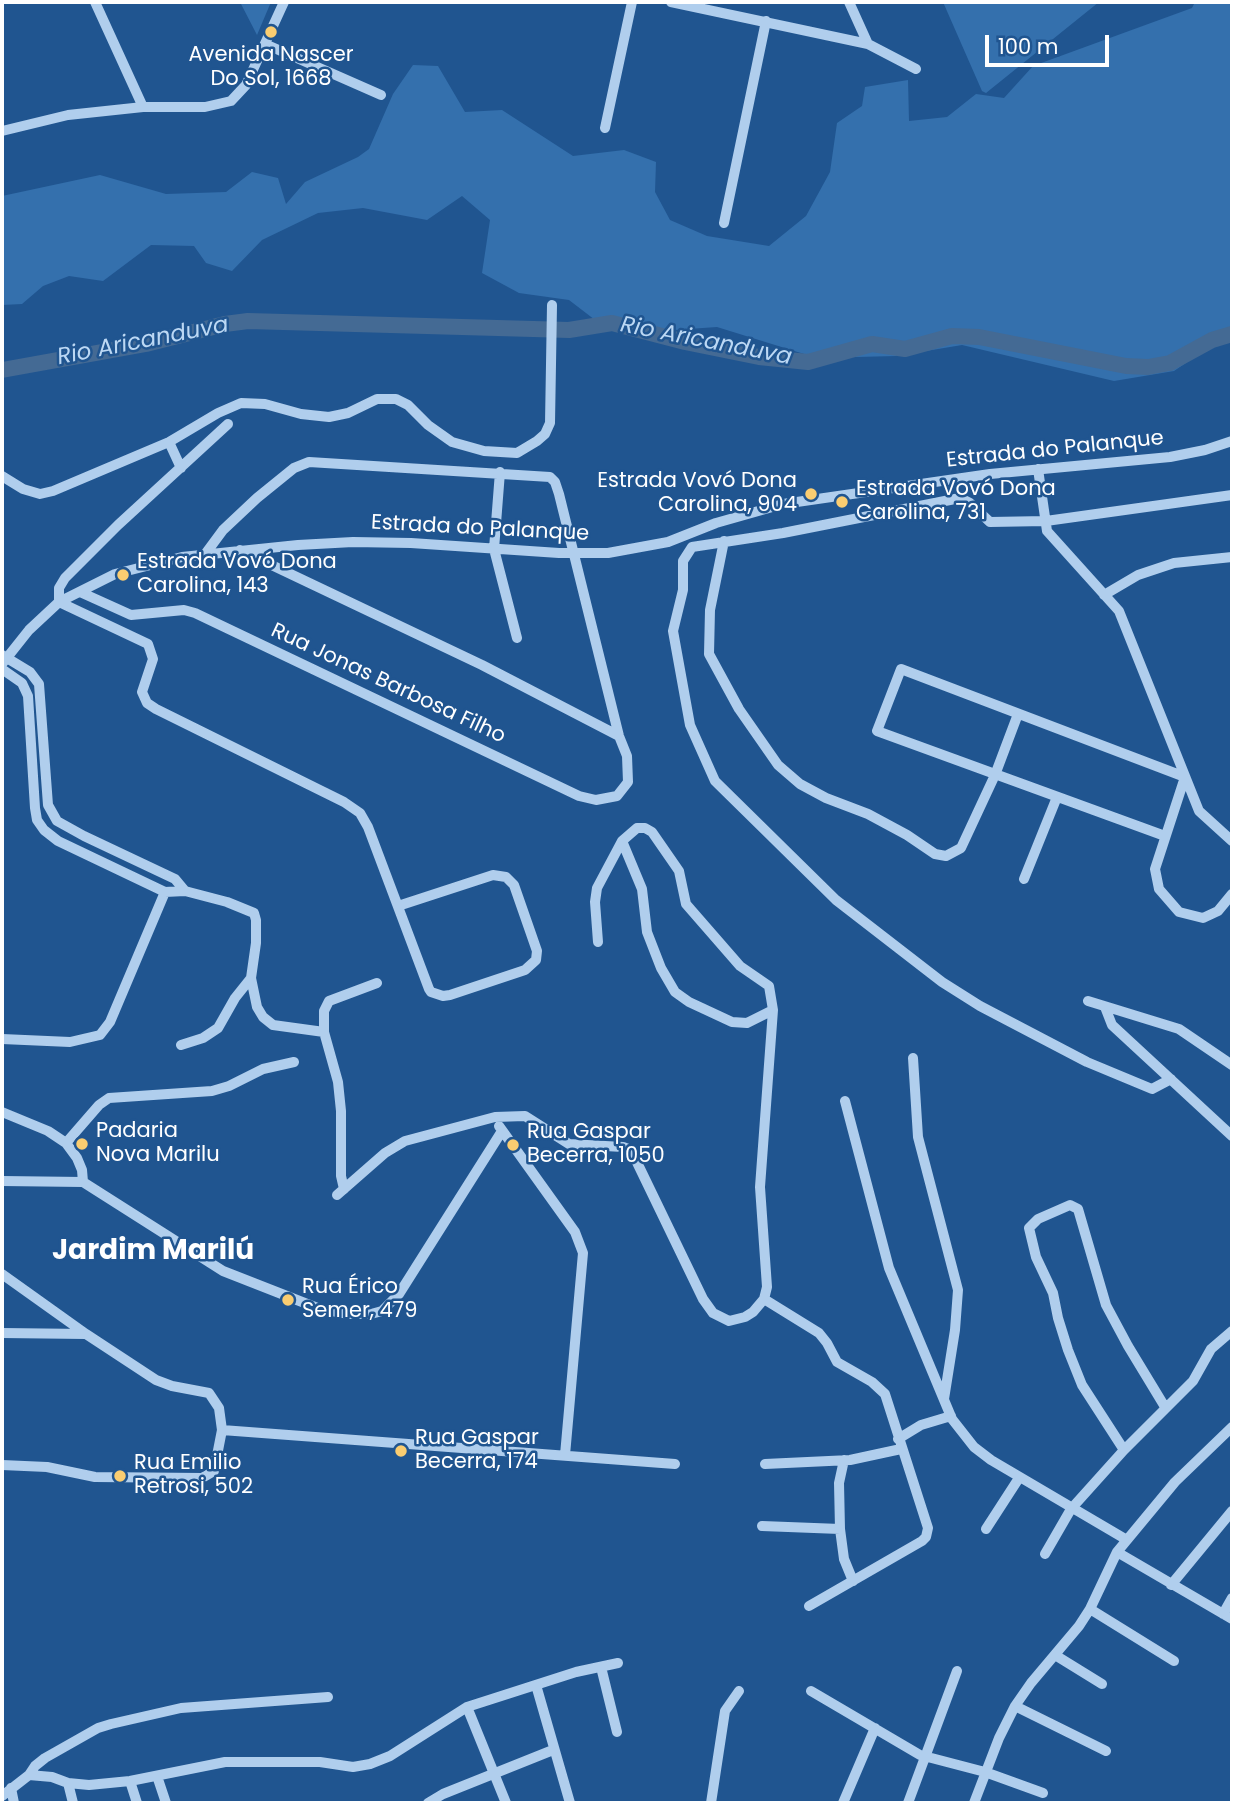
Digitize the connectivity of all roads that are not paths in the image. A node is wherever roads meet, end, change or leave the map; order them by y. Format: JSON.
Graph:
{"nodes":[{"id":1,"x":95,"y":2,"type":"edge"},
{"id":2,"x":284,"y":2,"type":"edge"},
{"id":3,"x":632,"y":2,"type":"edge"},
{"id":4,"x":671,"y":2,"type":"edge"},
{"id":5,"x":849,"y":2,"type":"edge"},
{"id":6,"x":766,"y":21,"type":"junction"},
{"id":7,"x":265,"y":44,"type":"junction"},
{"id":8,"x":868,"y":44,"type":"junction"},
{"id":9,"x":916,"y":69,"type":"dead end"},
{"id":10,"x":381,"y":94,"type":"dead end"},
{"id":11,"x":143,"y":107,"type":"junction"},
{"id":12,"x":605,"y":128,"type":"dead end"},
{"id":13,"x":2,"y":130,"type":"edge"},
{"id":14,"x":724,"y":223,"type":"dead end"},
{"id":15,"x":552,"y":304,"type":"dead end"},
{"id":16,"x":228,"y":424,"type":"dead end"},
{"id":17,"x":1232,"y":441,"type":"edge"},
{"id":18,"x":169,"y":442,"type":"junction"},
{"id":19,"x":181,"y":468,"type":"junction"},
{"id":20,"x":1038,"y":469,"type":"junction"},
{"id":21,"x":500,"y":472,"type":"junction"},
{"id":22,"x":2,"y":476,"type":"edge"},
{"id":23,"x":1232,"y":495,"type":"edge"},
{"id":24,"x":1046,"y":521,"type":"junction"},
{"id":25,"x":723,"y":541,"type":"junction"},
{"id":26,"x":494,"y":549,"type":"junction"},
{"id":27,"x":240,"y":550,"type":"junction"},
{"id":28,"x":206,"y":553,"type":"junction"},
{"id":29,"x":575,"y":553,"type":"junction"},
{"id":30,"x":1232,"y":557,"type":"edge"},
{"id":31,"x":80,"y":592,"type":"junction"},
{"id":32,"x":1104,"y":595,"type":"junction"},
{"id":33,"x":59,"y":602,"type":"junction"},
{"id":34,"x":517,"y":638,"type":"dead end"},
{"id":35,"x":3,"y":661,"type":"edge"},
{"id":36,"x":1018,"y":714,"type":"junction"},
{"id":37,"x":619,"y":736,"type":"junction"},
{"id":38,"x":995,"y":775,"type":"junction"},
{"id":39,"x":1185,"y":777,"type":"junction"},
{"id":40,"x":1057,"y":797,"type":"junction"},
{"id":41,"x":1165,"y":836,"type":"junction"},
{"id":42,"x":622,"y":841,"type":"junction"},
{"id":43,"x":1232,"y":841,"type":"edge"},
{"id":44,"x":1024,"y":879,"type":"dead end"},
{"id":45,"x":185,"y":891,"type":"junction"},
{"id":46,"x":165,"y":892,"type":"junction"},
{"id":47,"x":1232,"y":894,"type":"edge"},
{"id":48,"x":398,"y":905,"type":"junction"},
{"id":49,"x":597,"y":942,"type":"dead end"},
{"id":50,"x":251,"y":978,"type":"junction"},
{"id":51,"x":377,"y":984,"type":"dead end"},
{"id":52,"x":1087,"y":1001,"type":"dead end"},
{"id":53,"x":1105,"y":1007,"type":"junction"},
{"id":54,"x":773,"y":1010,"type":"junction"},
{"id":55,"x":324,"y":1032,"type":"junction"},
{"id":56,"x":2,"y":1039,"type":"edge"},
{"id":57,"x":181,"y":1045,"type":"dead end"},
{"id":58,"x":913,"y":1058,"type":"dead end"},
{"id":59,"x":294,"y":1062,"type":"dead end"},
{"id":60,"x":1232,"y":1065,"type":"edge"},
{"id":61,"x":1171,"y":1079,"type":"junction"},
{"id":62,"x":845,"y":1101,"type":"dead end"},
{"id":63,"x":2,"y":1112,"type":"edge"},
{"id":64,"x":495,"y":1117,"type":"junction"},
{"id":65,"x":502,"y":1131,"type":"junction"},
{"id":66,"x":1232,"y":1136,"type":"edge"},
{"id":67,"x":66,"y":1143,"type":"junction"},
{"id":68,"x":2,"y":1181,"type":"edge"},
{"id":69,"x":83,"y":1182,"type":"junction"},
{"id":70,"x":2,"y":1274,"type":"edge"},
{"id":71,"x":764,"y":1299,"type":"junction"},
{"id":72,"x":2,"y":1333,"type":"edge"},
{"id":73,"x":86,"y":1334,"type":"junction"},
{"id":74,"x":1230,"y":1337,"type":"edge"},
{"id":75,"x":944,"y":1401,"type":"junction"},
{"id":76,"x":1165,"y":1407,"type":"junction"},
{"id":77,"x":951,"y":1416,"type":"junction"},
{"id":78,"x":1232,"y":1427,"type":"edge"},
{"id":79,"x":222,"y":1430,"type":"junction"},
{"id":80,"x":899,"y":1444,"type":"junction"},
{"id":81,"x":1124,"y":1450,"type":"junction"},
{"id":82,"x":565,"y":1455,"type":"junction"},
{"id":83,"x":844,"y":1460,"type":"junction"},
{"id":84,"x":676,"y":1464,"type":"dead end"},
{"id":85,"x":765,"y":1464,"type":"dead end"},
{"id":86,"x":2,"y":1465,"type":"edge"},
{"id":87,"x":1020,"y":1478,"type":"junction"},
{"id":88,"x":1072,"y":1509,"type":"junction"},
{"id":89,"x":1232,"y":1511,"type":"edge"},
{"id":90,"x":762,"y":1526,"type":"dead end"},
{"id":91,"x":840,"y":1529,"type":"junction"},
{"id":92,"x":986,"y":1529,"type":"dead end"},
{"id":93,"x":1127,"y":1540,"type":"junction"},
{"id":94,"x":1117,"y":1552,"type":"junction"},
{"id":95,"x":1045,"y":1554,"type":"dead end"},
{"id":96,"x":853,"y":1581,"type":"junction"},
{"id":97,"x":1171,"y":1585,"type":"junction"},
{"id":98,"x":1232,"y":1598,"type":"edge"},
{"id":99,"x":809,"y":1606,"type":"dead end"},
{"id":100,"x":1090,"y":1609,"type":"junction"},
{"id":101,"x":1228,"y":1616,"type":"edge"},
{"id":102,"x":1055,"y":1655,"type":"junction"},
{"id":103,"x":1174,"y":1661,"type":"dead end"},
{"id":104,"x":618,"y":1663,"type":"dead end"},
{"id":105,"x":601,"y":1667,"type":"junction"},
{"id":106,"x":957,"y":1671,"type":"dead end"},
{"id":107,"x":1102,"y":1684,"type":"dead end"},
{"id":108,"x":536,"y":1685,"type":"junction"},
{"id":109,"x":739,"y":1691,"type":"dead end"},
{"id":110,"x":811,"y":1691,"type":"dead end"},
{"id":111,"x":328,"y":1697,"type":"dead end"},
{"id":112,"x":1015,"y":1706,"type":"junction"},
{"id":113,"x":467,"y":1707,"type":"junction"},
{"id":114,"x":875,"y":1728,"type":"junction"},
{"id":115,"x":617,"y":1732,"type":"dead end"},
{"id":116,"x":553,"y":1750,"type":"junction"},
{"id":117,"x":1106,"y":1751,"type":"dead end"},
{"id":118,"x":925,"y":1755,"type":"junction"},
{"id":119,"x":985,"y":1772,"type":"junction"},
{"id":120,"x":492,"y":1773,"type":"junction"},
{"id":121,"x":29,"y":1775,"type":"junction"},
{"id":122,"x":157,"y":1776,"type":"junction"},
{"id":123,"x":130,"y":1782,"type":"junction"},
{"id":124,"x":68,"y":1783,"type":"junction"},
{"id":125,"x":11,"y":1788,"type":"junction"},
{"id":126,"x":1043,"y":1793,"type":"dead end"},
{"id":127,"x":2,"y":1796,"type":"edge"},
{"id":128,"x":443,"y":1798,"type":"edge"},
{"id":129,"x":14,"y":1803,"type":"edge"},
{"id":130,"x":73,"y":1803,"type":"edge"},
{"id":131,"x":136,"y":1803,"type":"edge"},
{"id":132,"x":166,"y":1803,"type":"edge"},
{"id":133,"x":428,"y":1803,"type":"edge"},
{"id":134,"x":506,"y":1803,"type":"edge"},
{"id":135,"x":570,"y":1803,"type":"edge"},
{"id":136,"x":711,"y":1803,"type":"edge"},
{"id":137,"x":843,"y":1803,"type":"edge"},
{"id":138,"x":908,"y":1803,"type":"edge"},
{"id":139,"x":974,"y":1803,"type":"edge"}],
"edges":[{"from":1,"to":11,"type":"street"},
{"from":2,"to":7,"type":"street"},
{"from":3,"to":12,"type":"street"},
{"from":4,"to":6,"type":"street"},
{"from":5,"to":8,"type":"street"},
{"from":6,"to":8,"type":"street"},
{"from":6,"to":14,"type":"street"},
{"from":7,"to":10,"type":"street"},
{"from":7,"to":11,"type":"street"},
{"from":8,"to":9,"type":"street"},
{"from":11,"to":13,"type":"street"},
{"from":15,"to":18,"type":"street"},
{"from":16,"to":19,"type":"street"},
{"from":17,"to":20,"type":"street","name":"Estrada do Palanque"},
{"from":18,"to":19,"type":"street"},
{"from":18,"to":22,"type":"street"},
{"from":19,"to":33,"type":"street"},
{"from":20,"to":24,"type":"street"},
{"from":20,"to":29,"type":"street","name":"Estrada do Palanque"},
{"from":21,"to":26,"type":"street"},
{"from":21,"to":28,"type":"street"},
{"from":21,"to":29,"type":"street","name":"Rua Jonas Barbosa Filho"},
{"from":23,"to":24,"type":"street"},
{"from":24,"to":25,"type":"street"},
{"from":24,"to":32,"type":"street"},
{"from":25,"to":38,"type":"street"},
{"from":25,"to":61,"type":"street"},
{"from":26,"to":27,"type":"street","name":"Estrada do Palanque"},
{"from":26,"to":29,"type":"street","name":"Estrada do Palanque"},
{"from":26,"to":34,"type":"street"},
{"from":27,"to":28,"type":"street","name":"Estrada do Palanque"},
{"from":27,"to":37,"type":"street"},
{"from":28,"to":31,"type":"street","name":"Estrada do Palanque"},
{"from":29,"to":37,"type":"street","name":"Rua Jonas Barbosa Filho"},
{"from":30,"to":32,"type":"street"},
{"from":31,"to":33,"type":"street","name":"Estrada do Palanque"},
{"from":31,"to":37,"type":"street","name":"Rua Jonas Barbosa Filho"},
{"from":32,"to":39,"type":"street"},
{"from":33,"to":35,"type":"street","name":"Estrada do Palanque"},
{"from":33,"to":48,"type":"street"},
{"from":35,"to":45,"type":"street"},
{"from":35,"to":46,"type":"street"},
{"from":36,"to":38,"type":"street"},
{"from":36,"to":38,"type":"street"},
{"from":36,"to":39,"type":"street"},
{"from":38,"to":40,"type":"street"},
{"from":39,"to":41,"type":"street"},
{"from":39,"to":43,"type":"street"},
{"from":40,"to":41,"type":"street"},
{"from":40,"to":44,"type":"street"},
{"from":41,"to":47,"type":"street"},
{"from":42,"to":49,"type":"street"},
{"from":42,"to":54,"type":"street"},
{"from":42,"to":54,"type":"street"},
{"from":45,"to":46,"type":"street"},
{"from":45,"to":50,"type":"street"},
{"from":46,"to":56,"type":"street"},
{"from":48,"to":48,"type":"street"},
{"from":50,"to":55,"type":"street"},
{"from":50,"to":57,"type":"street"},
{"from":51,"to":55,"type":"street"},
{"from":52,"to":53,"type":"street"},
{"from":53,"to":60,"type":"street"},
{"from":53,"to":61,"type":"street"},
{"from":54,"to":71,"type":"street"},
{"from":55,"to":64,"type":"street"},
{"from":58,"to":75,"type":"street"},
{"from":59,"to":67,"type":"street"},
{"from":61,"to":66,"type":"street"},
{"from":62,"to":75,"type":"street"},
{"from":63,"to":67,"type":"street"},
{"from":64,"to":65,"type":"street"},
{"from":64,"to":71,"type":"street"},
{"from":65,"to":69,"type":"street"},
{"from":65,"to":82,"type":"street"},
{"from":67,"to":69,"type":"street"},
{"from":68,"to":69,"type":"street"},
{"from":70,"to":73,"type":"street"},
{"from":71,"to":80,"type":"street"},
{"from":72,"to":73,"type":"street"},
{"from":73,"to":79,"type":"street"},
{"from":74,"to":76,"type":"street"},
{"from":75,"to":77,"type":"street"},
{"from":76,"to":81,"type":"street"},
{"from":76,"to":81,"type":"street"},
{"from":77,"to":80,"type":"street"},
{"from":77,"to":87,"type":"street"},
{"from":78,"to":93,"type":"street"},
{"from":79,"to":82,"type":"street"},
{"from":79,"to":86,"type":"street"},
{"from":80,"to":83,"type":"street"},
{"from":80,"to":96,"type":"street"},
{"from":81,"to":88,"type":"street"},
{"from":82,"to":84,"type":"street"},
{"from":83,"to":85,"type":"street"},
{"from":83,"to":91,"type":"street"},
{"from":87,"to":88,"type":"street"},
{"from":87,"to":92,"type":"street"},
{"from":88,"to":93,"type":"street"},
{"from":88,"to":95,"type":"street"},
{"from":89,"to":97,"type":"street"},
{"from":90,"to":91,"type":"street"},
{"from":91,"to":96,"type":"street"},
{"from":93,"to":94,"type":"street"},
{"from":94,"to":97,"type":"street"},
{"from":94,"to":100,"type":"street"},
{"from":96,"to":99,"type":"street"},
{"from":97,"to":101,"type":"street"},
{"from":98,"to":101,"type":"street"},
{"from":100,"to":102,"type":"street"},
{"from":100,"to":103,"type":"street"},
{"from":102,"to":107,"type":"street"},
{"from":102,"to":112,"type":"street"},
{"from":104,"to":105,"type":"street"},
{"from":105,"to":108,"type":"street"},
{"from":105,"to":115,"type":"street"},
{"from":106,"to":118,"type":"street"},
{"from":108,"to":113,"type":"street"},
{"from":108,"to":116,"type":"street"},
{"from":109,"to":136,"type":"street"},
{"from":110,"to":114,"type":"street"},
{"from":111,"to":121,"type":"street"},
{"from":112,"to":117,"type":"street"},
{"from":112,"to":119,"type":"street"},
{"from":113,"to":120,"type":"street"},
{"from":113,"to":122,"type":"street"},
{"from":114,"to":118,"type":"street"},
{"from":114,"to":137,"type":"street"},
{"from":116,"to":120,"type":"street"},
{"from":116,"to":135,"type":"street"},
{"from":118,"to":119,"type":"street"},
{"from":118,"to":138,"type":"street"},
{"from":119,"to":126,"type":"street"},
{"from":119,"to":139,"type":"street"},
{"from":120,"to":128,"type":"street"},
{"from":120,"to":134,"type":"street"},
{"from":121,"to":124,"type":"street"},
{"from":121,"to":125,"type":"street"},
{"from":122,"to":123,"type":"street"},
{"from":122,"to":132,"type":"street"},
{"from":123,"to":124,"type":"street"},
{"from":123,"to":131,"type":"street"},
{"from":124,"to":130,"type":"street"},
{"from":125,"to":127,"type":"street"},
{"from":125,"to":129,"type":"street"},
{"from":128,"to":133,"type":"street"}]}
